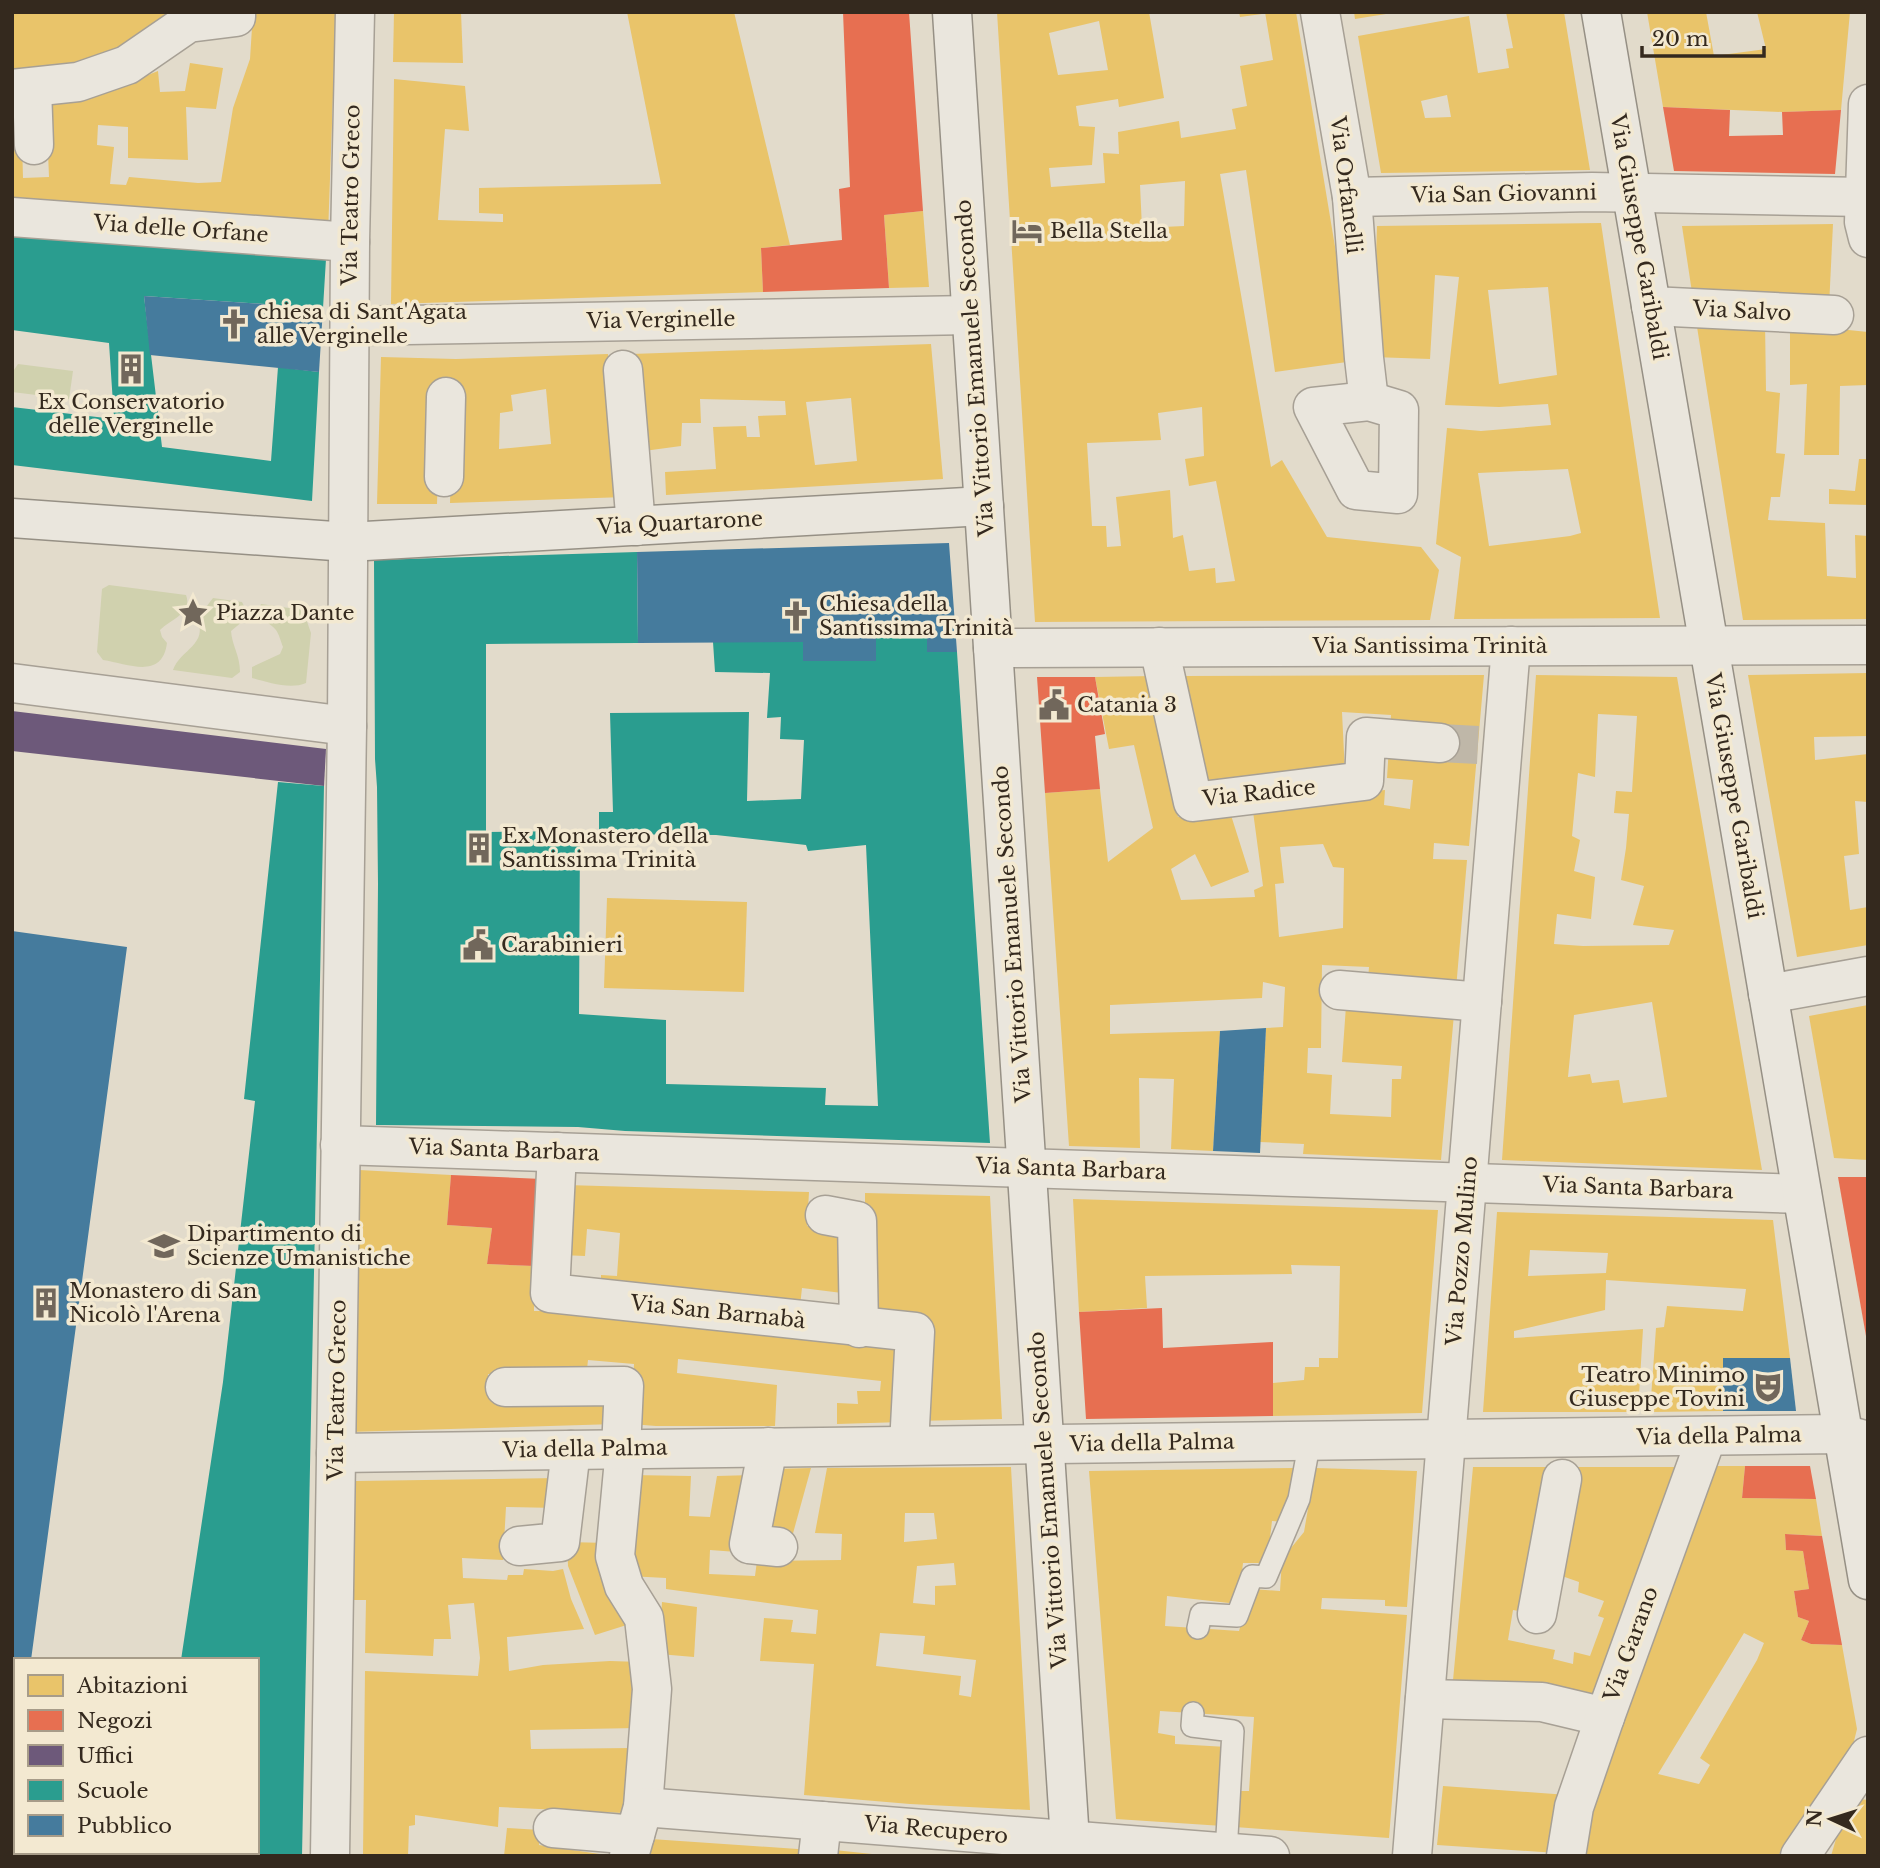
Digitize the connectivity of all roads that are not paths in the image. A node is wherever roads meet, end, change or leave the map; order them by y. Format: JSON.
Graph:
{"nodes":[{"id":1,"x":236,"y":12,"type":"edge"},
{"id":2,"x":355,"y":12,"type":"edge"},
{"id":3,"x":952,"y":12,"type":"edge"},
{"id":4,"x":1320,"y":12,"type":"edge"},
{"id":5,"x":1601,"y":12,"type":"edge"},
{"id":6,"x":22,"y":88,"type":"edge"},
{"id":7,"x":1868,"y":104,"type":"edge"},
{"id":8,"x":34,"y":145,"type":"dead end"},
{"id":9,"x":1631,"y":192,"type":"junction"},
{"id":10,"x":1352,"y":197,"type":"junction"},
{"id":11,"x":1866,"y":197,"type":"junction"},
{"id":12,"x":12,"y":217,"type":"edge"},
{"id":13,"x":1868,"y":238,"type":"edge"},
{"id":14,"x":350,"y":242,"type":"junction"},
{"id":15,"x":1651,"y":306,"type":"junction"},
{"id":16,"x":971,"y":314,"type":"junction"},
{"id":17,"x":1834,"y":315,"type":"dead end"},
{"id":18,"x":350,"y":326,"type":"junction"},
{"id":19,"x":623,"y":370,"type":"dead end"},
{"id":20,"x":446,"y":397,"type":"dead end"},
{"id":21,"x":1369,"y":401,"type":"dead end"},
{"id":22,"x":444,"y":477,"type":"dead end"},
{"id":23,"x":984,"y":506,"type":"junction"},
{"id":24,"x":12,"y":518,"type":"edge"},
{"id":25,"x":636,"y":526,"type":"junction"},
{"id":26,"x":362,"y":541,"type":"junction"},
{"id":27,"x":1868,"y":645,"type":"edge"},
{"id":28,"x":1511,"y":646,"type":"junction"},
{"id":29,"x":1709,"y":646,"type":"junction"},
{"id":30,"x":993,"y":648,"type":"junction"},
{"id":31,"x":1159,"y":648,"type":"junction"},
{"id":32,"x":12,"y":682,"type":"edge"},
{"id":33,"x":347,"y":741,"type":"junction"},
{"id":34,"x":1440,"y":743,"type":"tunnel mouth"},
{"id":35,"x":1868,"y":976,"type":"edge"},
{"id":36,"x":1339,"y":990,"type":"dead end"},
{"id":37,"x":1768,"y":993,"type":"junction"},
{"id":38,"x":1482,"y":1002,"type":"junction"},
{"id":39,"x":340,"y":1144,"type":"junction"},
{"id":40,"x":557,"y":1152,"type":"junction"},
{"id":41,"x":1027,"y":1168,"type":"junction"},
{"id":42,"x":1468,"y":1182,"type":"junction"},
{"id":43,"x":1802,"y":1194,"type":"junction"},
{"id":44,"x":825,"y":1215,"type":"dead end"},
{"id":45,"x":859,"y":1328,"type":"junction"},
{"id":46,"x":505,"y":1387,"type":"dead end"},
{"id":47,"x":1707,"y":1436,"type":"junction"},
{"id":48,"x":1446,"y":1438,"type":"junction"},
{"id":49,"x":1855,"y":1438,"type":"edge"},
{"id":50,"x":1310,"y":1440,"type":"junction"},
{"id":51,"x":1044,"y":1444,"type":"junction"},
{"id":52,"x":909,"y":1446,"type":"junction"},
{"id":53,"x":768,"y":1447,"type":"junction"},
{"id":54,"x":623,"y":1449,"type":"junction"},
{"id":55,"x":571,"y":1450,"type":"junction"},
{"id":56,"x":336,"y":1453,"type":"junction"},
{"id":57,"x":1562,"y":1479,"type":"dead end"},
{"id":58,"x":519,"y":1546,"type":"dead end"},
{"id":59,"x":778,"y":1547,"type":"dead end"},
{"id":60,"x":1868,"y":1580,"type":"edge"},
{"id":61,"x":1537,"y":1614,"type":"dead end"},
{"id":62,"x":1198,"y":1628,"type":"dead end"},
{"id":63,"x":1425,"y":1699,"type":"junction"},
{"id":64,"x":1192,"y":1713,"type":"dead end"},
{"id":65,"x":1605,"y":1717,"type":"junction"},
{"id":66,"x":1868,"y":1756,"type":"edge"},
{"id":67,"x":553,"y":1828,"type":"dead end"},
{"id":68,"x":636,"y":1832,"type":"edge"},
{"id":69,"x":820,"y":1838,"type":"edge"},
{"id":70,"x":1071,"y":1848,"type":"edge"},
{"id":71,"x":1226,"y":1853,"type":"junction"},
{"id":72,"x":330,"y":1856,"type":"edge"},
{"id":73,"x":1270,"y":1856,"type":"edge"},
{"id":74,"x":1412,"y":1856,"type":"edge"},
{"id":75,"x":1566,"y":1856,"type":"edge"},
{"id":76,"x":1800,"y":1856,"type":"edge"}],
"edges":[{"from":1,"to":6,"type":"street"},
{"from":2,"to":14,"type":"street","name":"Via Teatro Greco"},
{"from":3,"to":16,"type":"street","name":"Via Vittorio Emanuele Secondo"},
{"from":4,"to":10,"type":"street","name":"Via Orfanelli"},
{"from":5,"to":9,"type":"street","name":"Via Giuseppe Garibaldi"},
{"from":6,"to":8,"type":"street"},
{"from":7,"to":11,"type":"street"},
{"from":9,"to":10,"type":"street","name":"Via San Giovanni"},
{"from":9,"to":11,"type":"street","name":"Via San Giovanni"},
{"from":9,"to":15,"type":"street","name":"Via Giuseppe Garibaldi"},
{"from":10,"to":21,"type":"street","name":"Via Orfanelli"},
{"from":11,"to":13,"type":"street"},
{"from":12,"to":14,"type":"street","name":"Via delle Orfane"},
{"from":14,"to":18,"type":"street","name":"Via Teatro Greco"},
{"from":15,"to":17,"type":"street","name":"Via Salvo"},
{"from":15,"to":29,"type":"street","name":"Via Giuseppe Garibaldi"},
{"from":16,"to":18,"type":"street","name":"Via Verginelle"},
{"from":16,"to":23,"type":"street","name":"Via Vittorio Emanuele Secondo"},
{"from":18,"to":26,"type":"street","name":"Via Teatro Greco"},
{"from":19,"to":25,"type":"street"},
{"from":20,"to":22,"type":"street"},
{"from":23,"to":25,"type":"street","name":"Via Quartarone"},
{"from":23,"to":30,"type":"street","name":"Via Vittorio Emanuele Secondo"},
{"from":24,"to":26,"type":"street","name":"Via Quartarone"},
{"from":25,"to":26,"type":"street","name":"Via Quartarone"},
{"from":26,"to":33,"type":"street","name":"Via Teatro Greco"},
{"from":27,"to":29,"type":"street","name":"Via Santissima Trinità"},
{"from":28,"to":29,"type":"street","name":"Via Santissima Trinità"},
{"from":28,"to":31,"type":"street","name":"Via Santissima Trinità"},
{"from":28,"to":38,"type":"street","name":"Via Pozzo Mulino"},
{"from":29,"to":37,"type":"street","name":"Via Giuseppe Garibaldi"},
{"from":30,"to":31,"type":"street","name":"Via Santissima Trinità"},
{"from":30,"to":41,"type":"street","name":"Via Vittorio Emanuele Secondo"},
{"from":31,"to":34,"type":"street","name":"Via Radice"},
{"from":32,"to":33,"type":"street"},
{"from":33,"to":39,"type":"street","name":"Via Teatro Greco"},
{"from":35,"to":37,"type":"street"},
{"from":36,"to":38,"type":"street"},
{"from":37,"to":43,"type":"street","name":"Via Giuseppe Garibaldi"},
{"from":38,"to":42,"type":"street","name":"Via Pozzo Mulino"},
{"from":39,"to":40,"type":"street","name":"Via Santa Barbara"},
{"from":39,"to":56,"type":"street","name":"Via Teatro Greco"},
{"from":40,"to":41,"type":"street","name":"Via Santa Barbara"},
{"from":40,"to":45,"type":"street","name":"Via San Barnabà"},
{"from":41,"to":42,"type":"street","name":"Via Santa Barbara"},
{"from":41,"to":51,"type":"street","name":"Via Vittorio Emanuele Secondo"},
{"from":42,"to":43,"type":"street","name":"Via Santa Barbara"},
{"from":42,"to":48,"type":"street","name":"Via Pozzo Mulino"},
{"from":43,"to":49,"type":"street","name":"Via Giuseppe Garibaldi"},
{"from":44,"to":45,"type":"street"},
{"from":45,"to":52,"type":"street","name":"Via San Barnabà"},
{"from":46,"to":54,"type":"street"},
{"from":47,"to":48,"type":"street","name":"Via della Palma"},
{"from":47,"to":49,"type":"street","name":"Via della Palma"},
{"from":47,"to":65,"type":"street","name":"Via Garano"},
{"from":48,"to":50,"type":"street","name":"Via della Palma"},
{"from":48,"to":63,"type":"street","name":"Via Pozzo Mulino"},
{"from":49,"to":60,"type":"street","name":"Via Giuseppe Garibaldi"},
{"from":50,"to":51,"type":"street","name":"Via della Palma"},
{"from":50,"to":62,"type":"lane"},
{"from":51,"to":52,"type":"street","name":"Via della Palma"},
{"from":51,"to":70,"type":"street","name":"Via Vittorio Emanuele Secondo"},
{"from":52,"to":53,"type":"street","name":"Via della Palma"},
{"from":53,"to":54,"type":"street","name":"Via della Palma"},
{"from":53,"to":59,"type":"street"},
{"from":54,"to":55,"type":"street","name":"Via della Palma"},
{"from":54,"to":68,"type":"street"},
{"from":55,"to":56,"type":"street","name":"Via della Palma"},
{"from":55,"to":58,"type":"street"},
{"from":56,"to":72,"type":"street","name":"Via Teatro Greco"},
{"from":57,"to":61,"type":"street"},
{"from":63,"to":65,"type":"street"},
{"from":63,"to":74,"type":"street","name":"Via Pozzo Mulino"},
{"from":64,"to":71,"type":"lane"},
{"from":65,"to":75,"type":"street","name":"Via Garano"},
{"from":66,"to":76,"type":"street"},
{"from":67,"to":68,"type":"street","name":"Via Recupero"},
{"from":68,"to":69,"type":"street","name":"Via Recupero"},
{"from":69,"to":70,"type":"street","name":"Via Recupero"},
{"from":70,"to":71,"type":"street","name":"Via Recupero"},
{"from":71,"to":73,"type":"street","name":"Via Recupero"}]}
